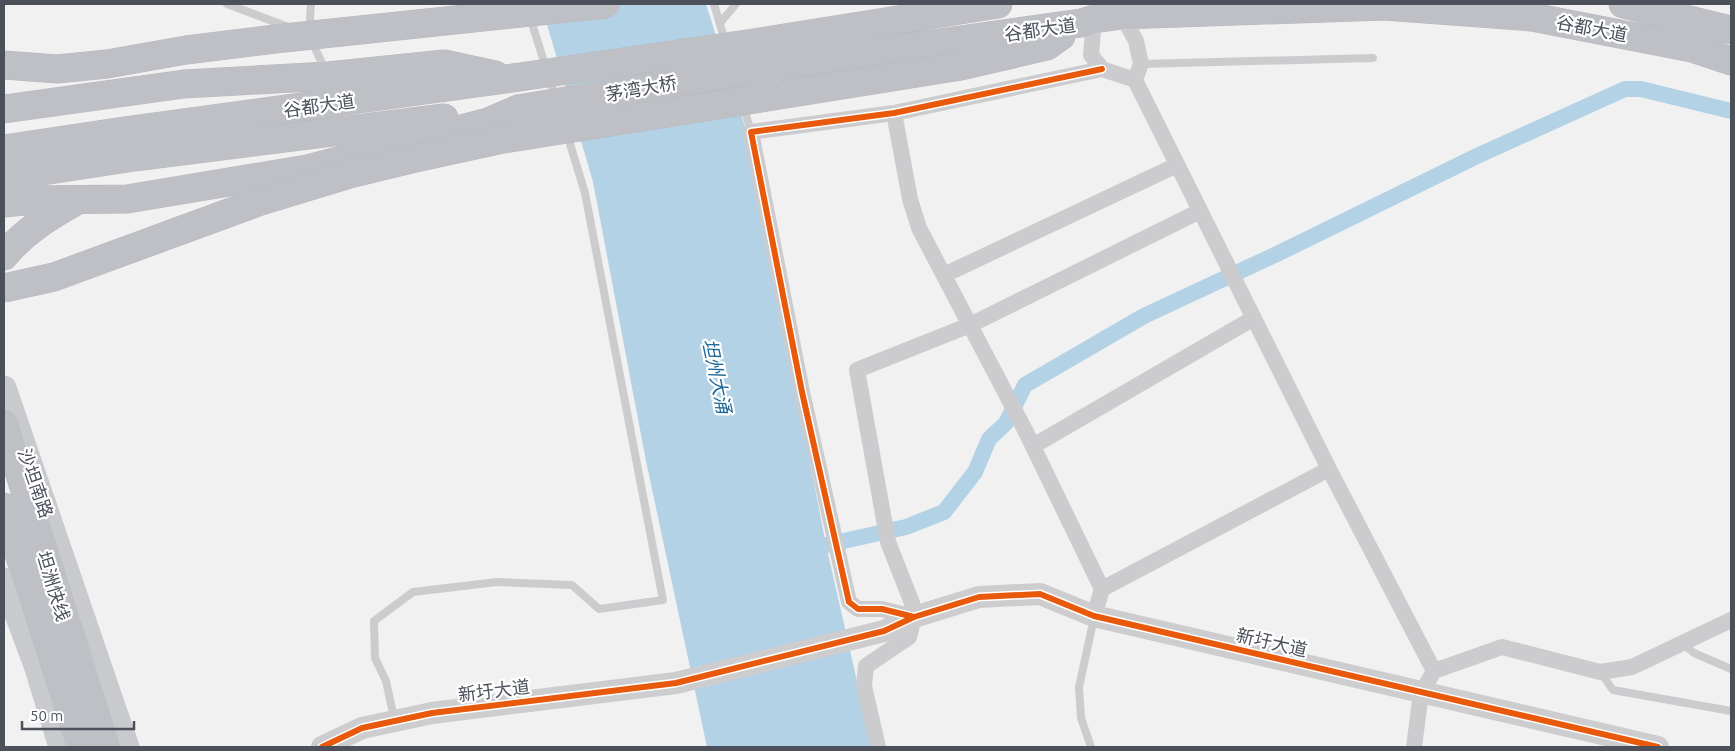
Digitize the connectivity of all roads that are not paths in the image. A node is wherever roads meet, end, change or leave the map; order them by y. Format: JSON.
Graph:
{"nodes":[{"id":1,"x":228,"y":4,"type":"edge"},
{"id":2,"x":311,"y":4,"type":"edge"},
{"id":3,"x":525,"y":4,"type":"edge"},
{"id":4,"x":606,"y":4,"type":"edge"},
{"id":5,"x":714,"y":4,"type":"edge"},
{"id":6,"x":736,"y":4,"type":"edge"},
{"id":7,"x":998,"y":4,"type":"edge"},
{"id":8,"x":1623,"y":4,"type":"edge"},
{"id":9,"x":1102,"y":13,"type":"edge"},
{"id":10,"x":720,"y":23,"type":"junction"},
{"id":11,"x":1731,"y":30,"type":"edge"},
{"id":12,"x":309,"y":35,"type":"junction"},
{"id":13,"x":762,"y":55,"type":"junction"},
{"id":14,"x":1373,"y":58,"type":"dead end"},
{"id":15,"x":730,"y":60,"type":"dead end"},
{"id":16,"x":1731,"y":61,"type":"edge"},
{"id":17,"x":4,"y":64,"type":"edge"},
{"id":18,"x":1141,"y":64,"type":"junction"},
{"id":19,"x":733,"y":69,"type":"dead end"},
{"id":20,"x":1102,"y":69,"type":"junction"},
{"id":21,"x":328,"y":76,"type":"junction"},
{"id":22,"x":513,"y":78,"type":"junction"},
{"id":23,"x":1135,"y":80,"type":"junction"},
{"id":24,"x":49,"y":104,"type":"junction"},
{"id":25,"x":518,"y":109,"type":"junction"},
{"id":26,"x":4,"y":110,"type":"edge"},
{"id":27,"x":560,"y":112,"type":"dead end"},
{"id":28,"x":894,"y":113,"type":"junction"},
{"id":29,"x":4,"y":118,"type":"edge"},
{"id":30,"x":563,"y":121,"type":"dead end"},
{"id":31,"x":751,"y":132,"type":"junction"},
{"id":32,"x":4,"y":149,"type":"edge"},
{"id":33,"x":1177,"y":165,"type":"junction"},
{"id":34,"x":4,"y":177,"type":"edge"},
{"id":35,"x":78,"y":200,"type":"junction"},
{"id":36,"x":4,"y":204,"type":"edge"},
{"id":37,"x":1200,"y":211,"type":"junction"},
{"id":38,"x":4,"y":256,"type":"edge"},
{"id":39,"x":944,"y":275,"type":"junction"},
{"id":40,"x":4,"y":288,"type":"edge"},
{"id":41,"x":1254,"y":318,"type":"junction"},
{"id":42,"x":970,"y":325,"type":"junction"},
{"id":43,"x":4,"y":388,"type":"edge"},
{"id":44,"x":4,"y":424,"type":"edge"},
{"id":45,"x":1033,"y":446,"type":"junction"},
{"id":46,"x":1329,"y":469,"type":"junction"},
{"id":47,"x":4,"y":507,"type":"edge"},
{"id":48,"x":4,"y":580,"type":"edge"},
{"id":49,"x":1102,"y":589,"type":"junction"},
{"id":50,"x":1094,"y":616,"type":"junction"},
{"id":51,"x":914,"y":617,"type":"junction"},
{"id":52,"x":1731,"y":620,"type":"edge"},
{"id":53,"x":1682,"y":643,"type":"junction"},
{"id":54,"x":1731,"y":669,"type":"edge"},
{"id":55,"x":1434,"y":671,"type":"junction"},
{"id":56,"x":1600,"y":672,"type":"junction"},
{"id":57,"x":1421,"y":693,"type":"junction"},
{"id":58,"x":1731,"y":711,"type":"edge"},
{"id":59,"x":395,"y":721,"type":"junction"},
{"id":60,"x":62,"y":747,"type":"edge"},
{"id":61,"x":81,"y":747,"type":"edge"},
{"id":62,"x":106,"y":747,"type":"edge"},
{"id":63,"x":128,"y":747,"type":"edge"},
{"id":64,"x":322,"y":747,"type":"edge"},
{"id":65,"x":878,"y":747,"type":"edge"},
{"id":66,"x":1091,"y":747,"type":"edge"},
{"id":67,"x":1414,"y":747,"type":"edge"},
{"id":68,"x":1658,"y":747,"type":"edge"}],
"edges":[{"from":1,"to":12,"type":"lane"},
{"from":2,"to":12,"type":"lane"},
{"from":3,"to":27,"type":"lane"},
{"from":4,"to":17,"type":"highway","bridge":true},
{"from":5,"to":10,"type":"lane"},
{"from":6,"to":10,"type":"lane"},
{"from":7,"to":13,"type":"highway","name":"谷都大道"},
{"from":8,"to":11,"type":"highway","name":"谷都大道"},
{"from":9,"to":13,"type":"highway","name":"谷都大道"},
{"from":9,"to":16,"type":"highway","name":"谷都大道"},
{"from":9,"to":18,"type":"street"},
{"from":9,"to":20,"type":"street"},
{"from":9,"to":40,"type":"highway","bridge":true},
{"from":10,"to":15,"type":"lane"},
{"from":12,"to":21,"type":"lane"},
{"from":13,"to":22,"type":"highway","name":"茅湾大桥","bridge":true},
{"from":13,"to":25,"type":"highway","name":"茅湾大桥","bridge":true},
{"from":14,"to":18,"type":"lane"},
{"from":18,"to":23,"type":"street"},
{"from":19,"to":31,"type":"lane"},
{"from":20,"to":23,"type":"street"},
{"from":20,"to":28,"type":"street"},
{"from":21,"to":22,"type":"highway"},
{"from":21,"to":24,"type":"highway"},
{"from":22,"to":32,"type":"highway","name":"谷都大道"},
{"from":23,"to":33,"type":"street"},
{"from":24,"to":26,"type":"highway"},
{"from":24,"to":29,"type":"highway"},
{"from":25,"to":34,"type":"highway","name":"谷都大道"},
{"from":25,"to":35,"type":"highway"},
{"from":28,"to":31,"type":"street"},
{"from":28,"to":39,"type":"street"},
{"from":30,"to":59,"type":"lane"},
{"from":31,"to":51,"type":"street"},
{"from":33,"to":37,"type":"street"},
{"from":33,"to":39,"type":"street"},
{"from":35,"to":36,"type":"highway"},
{"from":35,"to":38,"type":"highway"},
{"from":37,"to":41,"type":"street"},
{"from":37,"to":42,"type":"street"},
{"from":39,"to":42,"type":"street"},
{"from":41,"to":45,"type":"street"},
{"from":41,"to":46,"type":"street"},
{"from":42,"to":45,"type":"street"},
{"from":42,"to":51,"type":"street"},
{"from":43,"to":63,"type":"main road","name":"沙坦南路"},
{"from":44,"to":62,"type":"highway","name":"坦洲快线"},
{"from":45,"to":49,"type":"street"},
{"from":46,"to":49,"type":"street"},
{"from":46,"to":55,"type":"street"},
{"from":47,"to":61,"type":"highway","name":"坦洲快线"},
{"from":48,"to":60,"type":"main road"},
{"from":49,"to":50,"type":"street"},
{"from":50,"to":51,"type":"street","name":"新圩大道"},
{"from":50,"to":57,"type":"street","name":"新圩大道"},
{"from":50,"to":66,"type":"lane"},
{"from":51,"to":59,"type":"street","name":"新圩大道"},
{"from":51,"to":65,"type":"street"},
{"from":52,"to":53,"type":"street"},
{"from":53,"to":54,"type":"lane"},
{"from":53,"to":56,"type":"street"},
{"from":55,"to":56,"type":"street"},
{"from":55,"to":57,"type":"street"},
{"from":56,"to":58,"type":"lane"},
{"from":57,"to":67,"type":"street"},
{"from":57,"to":68,"type":"street","name":"新圩大道"},
{"from":59,"to":64,"type":"street","name":"新圩大道"}]}
